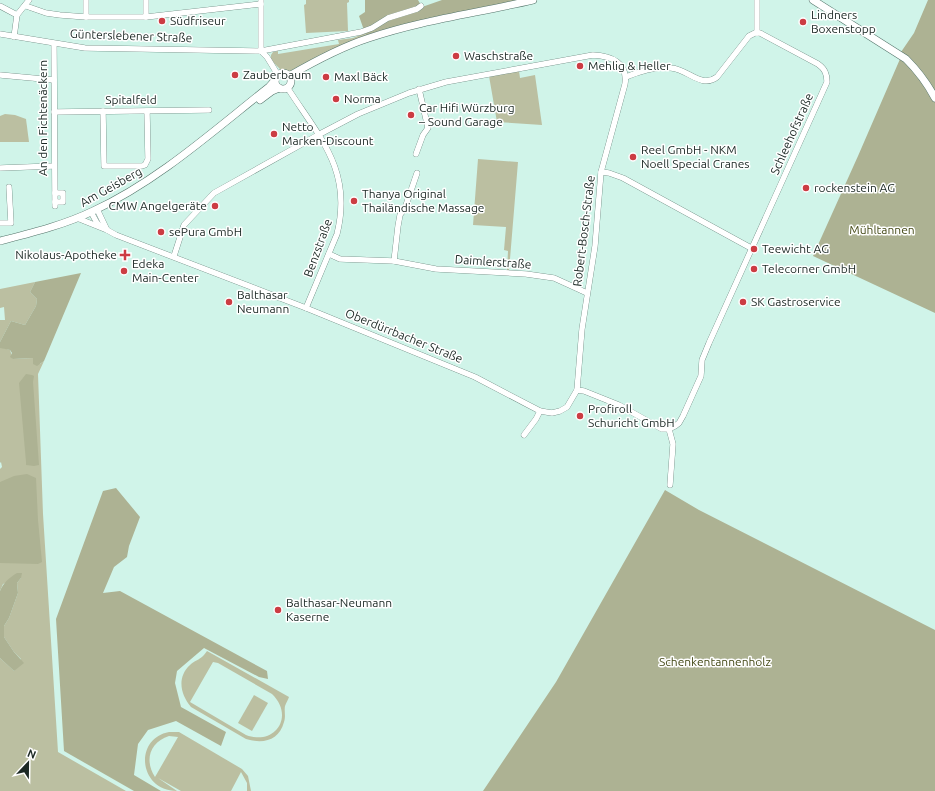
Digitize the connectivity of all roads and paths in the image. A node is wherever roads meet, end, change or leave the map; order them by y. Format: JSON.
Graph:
{"nodes":[{"id":1,"x":86,"y":0,"type":"edge"},
{"id":2,"x":146,"y":0,"type":"edge"},
{"id":3,"x":533,"y":0,"type":"edge"},
{"id":4,"x":758,"y":0,"type":"edge"},
{"id":5,"x":813,"y":0,"type":"edge"},
{"id":6,"x":261,"y":2,"type":"edge"},
{"id":7,"x":28,"y":3,"type":"edge"},
{"id":8,"x":0,"y":6,"type":"edge"},
{"id":9,"x":421,"y":6,"type":"dead end"},
{"id":10,"x":17,"y":15,"type":"junction"},
{"id":11,"x":86,"y":17,"type":"junction"},
{"id":12,"x":146,"y":17,"type":"junction"},
{"id":13,"x":757,"y":33,"type":"junction"},
{"id":14,"x":0,"y":34,"type":"edge"},
{"id":15,"x":14,"y":37,"type":"junction"},
{"id":16,"x":54,"y":44,"type":"junction"},
{"id":17,"x":261,"y":51,"type":"junction"},
{"id":18,"x":0,"y":75,"type":"edge"},
{"id":19,"x":289,"y":76,"type":"junction"},
{"id":20,"x":276,"y":77,"type":"junction"},
{"id":21,"x":626,"y":77,"type":"junction"},
{"id":22,"x":54,"y":80,"type":"junction"},
{"id":23,"x":283,"y":88,"type":"junction"},
{"id":24,"x":419,"y":89,"type":"junction"},
{"id":25,"x":935,"y":98,"type":"edge"},
{"id":26,"x":209,"y":110,"type":"dead end"},
{"id":27,"x":103,"y":111,"type":"junction"},
{"id":28,"x":147,"y":111,"type":"junction"},
{"id":29,"x":54,"y":112,"type":"junction"},
{"id":30,"x":220,"y":127,"type":"junction"},
{"id":31,"x":318,"y":135,"type":"junction"},
{"id":32,"x":416,"y":154,"type":"dead end"},
{"id":33,"x":54,"y":166,"type":"junction"},
{"id":34,"x":0,"y":168,"type":"edge"},
{"id":35,"x":601,"y":172,"type":"junction"},
{"id":36,"x":417,"y":173,"type":"dead end"},
{"id":37,"x":9,"y":187,"type":"dead end"},
{"id":38,"x":55,"y":204,"type":"dead end"},
{"id":39,"x":94,"y":211,"type":"junction"},
{"id":40,"x":77,"y":218,"type":"junction"},
{"id":41,"x":0,"y":223,"type":"edge"},
{"id":42,"x":104,"y":229,"type":"junction"},
{"id":43,"x":0,"y":241,"type":"edge"},
{"id":44,"x":751,"y":248,"type":"junction"},
{"id":45,"x":329,"y":254,"type":"junction"},
{"id":46,"x":174,"y":256,"type":"junction"},
{"id":47,"x":394,"y":261,"type":"junction"},
{"id":48,"x":587,"y":293,"type":"junction"},
{"id":49,"x":306,"y":308,"type":"junction"},
{"id":50,"x":577,"y":390,"type":"junction"},
{"id":51,"x":540,"y":411,"type":"junction"},
{"id":52,"x":669,"y":429,"type":"junction"},
{"id":53,"x":524,"y":435,"type":"dead end"},
{"id":54,"x":670,"y":485,"type":"dead end"}],
"edges":[{"from":1,"to":11,"type":"street"},
{"from":2,"to":12,"type":"street"},
{"from":3,"to":19,"type":"street"},
{"from":4,"to":13,"type":"street"},
{"from":5,"to":25,"type":"street"},
{"from":6,"to":12,"type":"street"},
{"from":6,"to":17,"type":"street"},
{"from":7,"to":10,"type":"street"},
{"from":7,"to":11,"type":"street"},
{"from":8,"to":10,"type":"street"},
{"from":9,"to":17,"type":"street","name":"Günterslebener Straße"},
{"from":10,"to":15,"type":"street"},
{"from":11,"to":12,"type":"street"},
{"from":13,"to":21,"type":"street"},
{"from":13,"to":44,"type":"street","name":"Schleehofstraße"},
{"from":14,"to":15,"type":"street","name":"Günterslebener Straße"},
{"from":15,"to":16,"type":"street","name":"Günterslebener Straße"},
{"from":16,"to":17,"type":"street","name":"Günterslebener Straße"},
{"from":16,"to":22,"type":"street","name":"An den Fichtenäckern"},
{"from":17,"to":20,"type":"street"},
{"from":18,"to":22,"type":"street"},
{"from":19,"to":20,"type":"street"},
{"from":19,"to":23,"type":"street"},
{"from":20,"to":23,"type":"street"},
{"from":20,"to":30,"type":"street","name":"Am Geisberg"},
{"from":21,"to":24,"type":"street"},
{"from":21,"to":35,"type":"street","name":"Robert-Bosch-Straße"},
{"from":22,"to":29,"type":"street","name":"An den Fichtenäckern"},
{"from":23,"to":30,"type":"street","name":"Am Geisberg"},
{"from":23,"to":31,"type":"street","name":"Benzstraße"},
{"from":24,"to":31,"type":"street"},
{"from":24,"to":32,"type":"street"},
{"from":26,"to":28,"type":"street","name":"Spitalfeld"},
{"from":27,"to":28,"type":"street","name":"Spitalfeld"},
{"from":27,"to":28,"type":"street"},
{"from":27,"to":29,"type":"street","name":"Spitalfeld"},
{"from":29,"to":33,"type":"street","name":"An den Fichtenäckern"},
{"from":30,"to":39,"type":"street","name":"Am Geisberg"},
{"from":31,"to":45,"type":"street","name":"Benzstraße"},
{"from":31,"to":46,"type":"street"},
{"from":33,"to":34,"type":"street"},
{"from":33,"to":38,"type":"street","name":"An den Fichtenäckern"},
{"from":35,"to":44,"type":"street"},
{"from":35,"to":48,"type":"street","name":"Robert-Bosch-Straße"},
{"from":36,"to":47,"type":"street"},
{"from":37,"to":41,"type":"street"},
{"from":39,"to":40,"type":"street","name":"Am Geisberg"},
{"from":39,"to":42,"type":"street"},
{"from":40,"to":42,"type":"street","name":"Oberdürrbacher Straße"},
{"from":40,"to":43,"type":"street","name":"Am Geisberg"},
{"from":42,"to":46,"type":"street","name":"Oberdürrbacher Straße"},
{"from":44,"to":52,"type":"street","name":"Schleehofstraße"},
{"from":45,"to":47,"type":"street","name":"Daimlerstraße"},
{"from":45,"to":49,"type":"street","name":"Benzstraße"},
{"from":46,"to":49,"type":"street","name":"Oberdürrbacher Straße"},
{"from":47,"to":48,"type":"street","name":"Daimlerstraße"},
{"from":48,"to":50,"type":"street","name":"Robert-Bosch-Straße"},
{"from":49,"to":51,"type":"street","name":"Oberdürrbacher Straße"},
{"from":50,"to":51,"type":"street","name":"Oberdürrbacher Straße"},
{"from":50,"to":52,"type":"street"},
{"from":51,"to":53,"type":"street"},
{"from":52,"to":54,"type":"street"}]}
